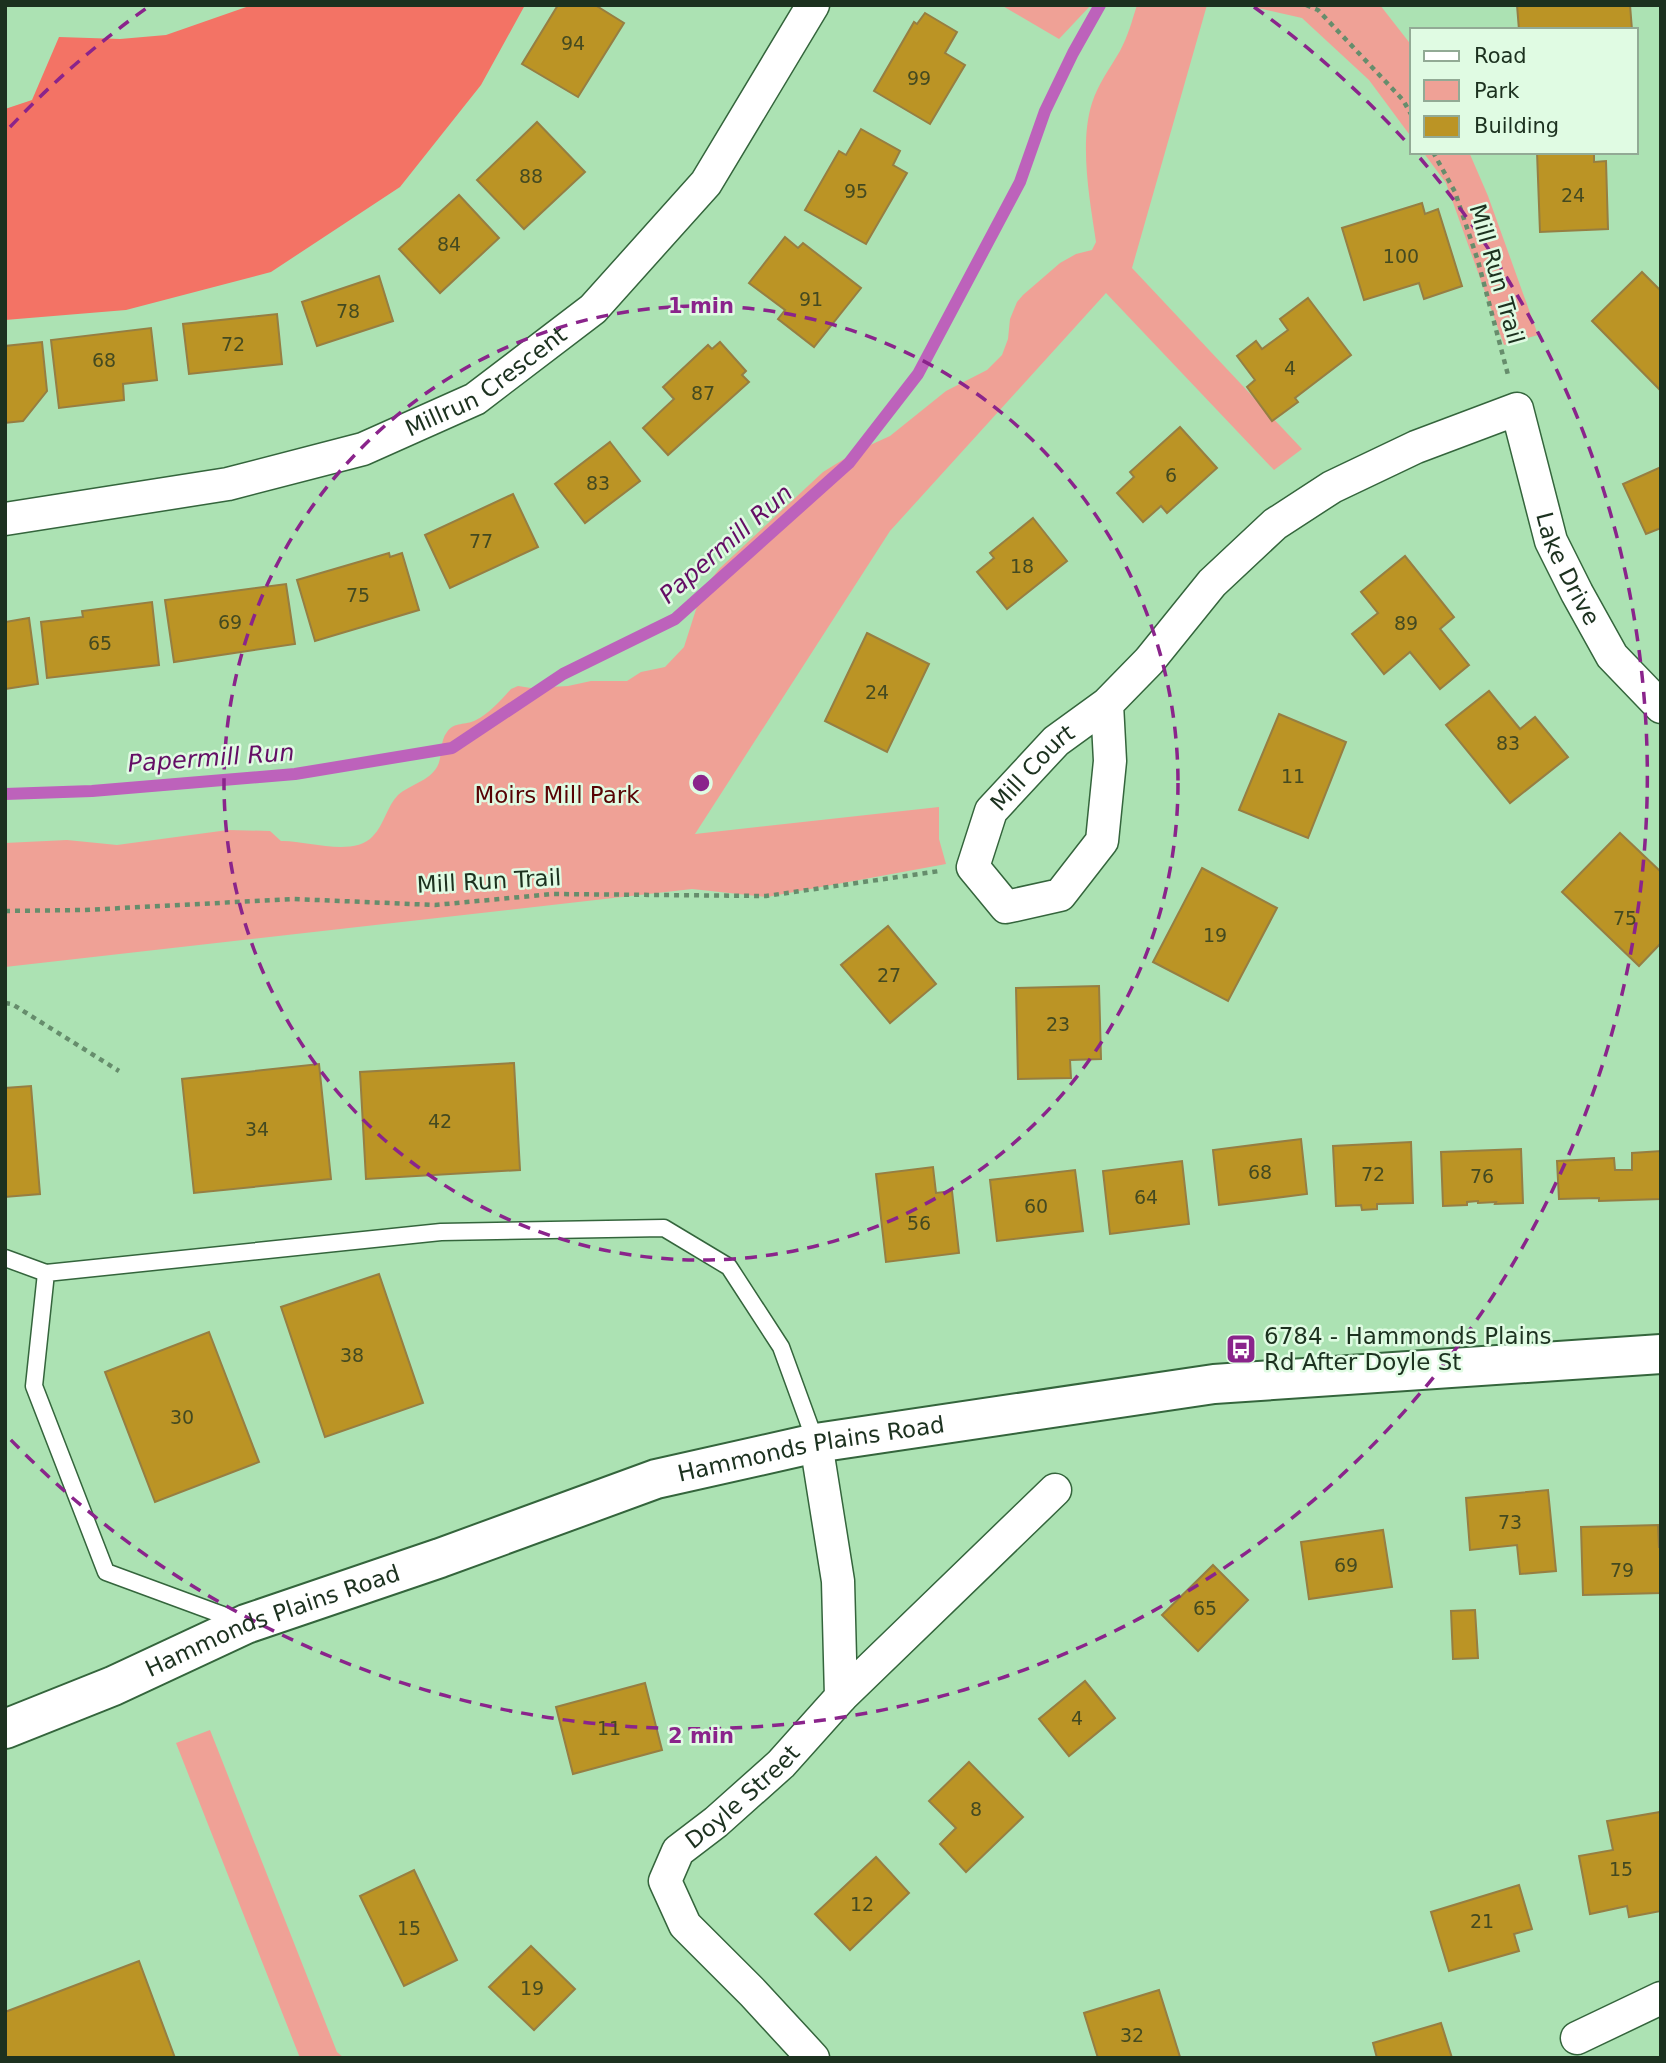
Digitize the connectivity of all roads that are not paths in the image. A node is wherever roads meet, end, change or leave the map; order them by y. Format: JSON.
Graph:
{"nodes":[{"id":1,"x":813,"y":5,"type":"edge"},
{"id":2,"x":1517,"y":410,"type":"joint"},
{"id":3,"x":5,"y":519,"type":"edge"},
{"id":4,"x":1107,"y":704,"type":"junction"},
{"id":5,"x":1661,"y":707,"type":"edge"},
{"id":6,"x":5,"y":1258,"type":"edge"},
{"id":7,"x":46,"y":1273,"type":"junction"},
{"id":8,"x":1661,"y":1354,"type":"edge"},
{"id":9,"x":816,"y":1443,"type":"junction"},
{"id":10,"x":1055,"y":1490,"type":"dead end"},
{"id":11,"x":246,"y":1624,"type":"junction"},
{"id":12,"x":841,"y":1697,"type":"junction"},
{"id":13,"x":5,"y":1729,"type":"edge"},
{"id":14,"x":1661,"y":1998,"type":"edge"},
{"id":15,"x":1577,"y":2038,"type":"dead end"},
{"id":16,"x":813,"y":2058,"type":"edge"}],
"edges":[{"from":1,"to":3,"type":"street","name":"Millrun Crescent"},
{"from":2,"to":4,"type":"street","name":"Mill Court"},
{"from":2,"to":5,"type":"street","name":"Lake Drive"},
{"from":4,"to":4,"type":"street","name":"Mill Court"},
{"from":6,"to":7,"type":"lane"},
{"from":7,"to":9,"type":"lane"},
{"from":7,"to":11,"type":"lane"},
{"from":8,"to":9,"type":"main road","name":"Hammonds Plains Road"},
{"from":9,"to":11,"type":"main road","name":"Hammonds Plains Road"},
{"from":9,"to":12,"type":"street"},
{"from":10,"to":12,"type":"street","name":"Doyle Street"},
{"from":11,"to":13,"type":"main road","name":"Hammonds Plains Road"},
{"from":12,"to":16,"type":"street","name":"Doyle Street"},
{"from":14,"to":15,"type":"street"}]}
